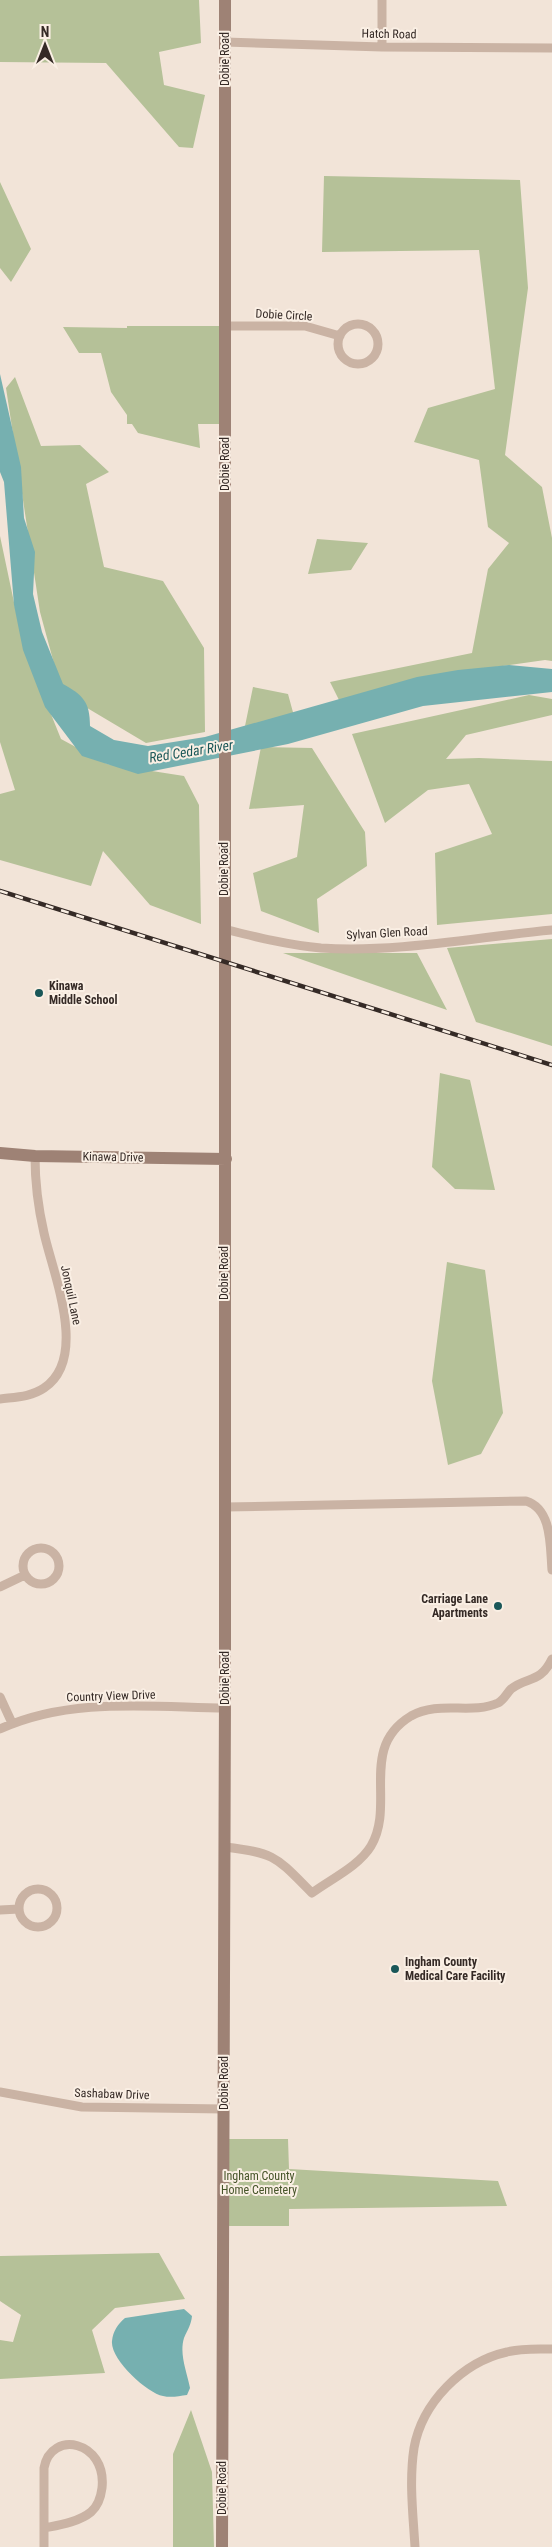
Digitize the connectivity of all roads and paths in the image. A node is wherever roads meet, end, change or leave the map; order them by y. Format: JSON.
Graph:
{"nodes":[{"id":1,"x":225,"y":0,"type":"edge"},
{"id":2,"x":382,"y":0,"type":"edge"},
{"id":3,"x":225,"y":42,"type":"junction"},
{"id":4,"x":382,"y":47,"type":"junction"},
{"id":5,"x":552,"y":48,"type":"edge"},
{"id":6,"x":225,"y":326,"type":"junction"},
{"id":7,"x":340,"y":336,"type":"junction"},
{"id":8,"x":224,"y":929,"type":"junction"},
{"id":9,"x":552,"y":930,"type":"edge"},
{"id":10,"x":0,"y":1153,"type":"edge"},
{"id":11,"x":35,"y":1156,"type":"junction"},
{"id":12,"x":226,"y":1159,"type":"junction"},
{"id":13,"x":0,"y":1399,"type":"edge"},
{"id":14,"x":225,"y":1507,"type":"junction"},
{"id":15,"x":552,"y":1570,"type":"edge"},
{"id":16,"x":25,"y":1575,"type":"junction"},
{"id":17,"x":0,"y":1587,"type":"edge"},
{"id":18,"x":552,"y":1659,"type":"edge"},
{"id":19,"x":0,"y":1697,"type":"edge"},
{"id":20,"x":225,"y":1708,"type":"junction"},
{"id":21,"x":12,"y":1723,"type":"junction"},
{"id":22,"x":0,"y":1729,"type":"edge"},
{"id":23,"x":225,"y":1847,"type":"junction"},
{"id":24,"x":19,"y":1909,"type":"junction"},
{"id":25,"x":0,"y":1910,"type":"edge"},
{"id":26,"x":0,"y":2092,"type":"edge"},
{"id":27,"x":224,"y":2109,"type":"junction"},
{"id":28,"x":552,"y":2349,"type":"edge"},
{"id":29,"x":44,"y":2528,"type":"junction"},
{"id":30,"x":44,"y":2547,"type":"edge"},
{"id":31,"x":222,"y":2547,"type":"edge"},
{"id":32,"x":415,"y":2547,"type":"edge"}],
"edges":[{"from":1,"to":3,"type":"street","name":"Dobie Road"},
{"from":2,"to":4,"type":"street"},
{"from":3,"to":4,"type":"street","name":"Hatch Road"},
{"from":3,"to":6,"type":"street","name":"Dobie Road"},
{"from":4,"to":5,"type":"street","name":"Hatch Road"},
{"from":6,"to":7,"type":"street","name":"Dobie Circle"},
{"from":6,"to":8,"type":"street","name":"Dobie Road"},
{"from":7,"to":7,"type":"street"},
{"from":8,"to":9,"type":"street","name":"Sylvan Glen Road"},
{"from":8,"to":12,"type":"street","name":"Dobie Road"},
{"from":10,"to":11,"type":"street","name":"Kinawa Drive"},
{"from":11,"to":12,"type":"street","name":"Kinawa Drive"},
{"from":11,"to":13,"type":"street","name":"Jonquil Lane"},
{"from":12,"to":14,"type":"street","name":"Dobie Road"},
{"from":14,"to":15,"type":"street"},
{"from":14,"to":20,"type":"street","name":"Dobie Road"},
{"from":16,"to":16,"type":"street"},
{"from":16,"to":17,"type":"street"},
{"from":18,"to":23,"type":"street"},
{"from":19,"to":21,"type":"street"},
{"from":20,"to":21,"type":"street","name":"Country View Drive"},
{"from":20,"to":23,"type":"street","name":"Dobie Road"},
{"from":21,"to":22,"type":"street","name":"Country View Drive"},
{"from":23,"to":27,"type":"street","name":"Dobie Road"},
{"from":24,"to":24,"type":"street"},
{"from":24,"to":25,"type":"street"},
{"from":26,"to":27,"type":"street","name":"Sashabaw Drive"},
{"from":27,"to":31,"type":"street","name":"Dobie Road"},
{"from":28,"to":32,"type":"street"},
{"from":29,"to":29,"type":"street"},
{"from":29,"to":30,"type":"street"}]}
